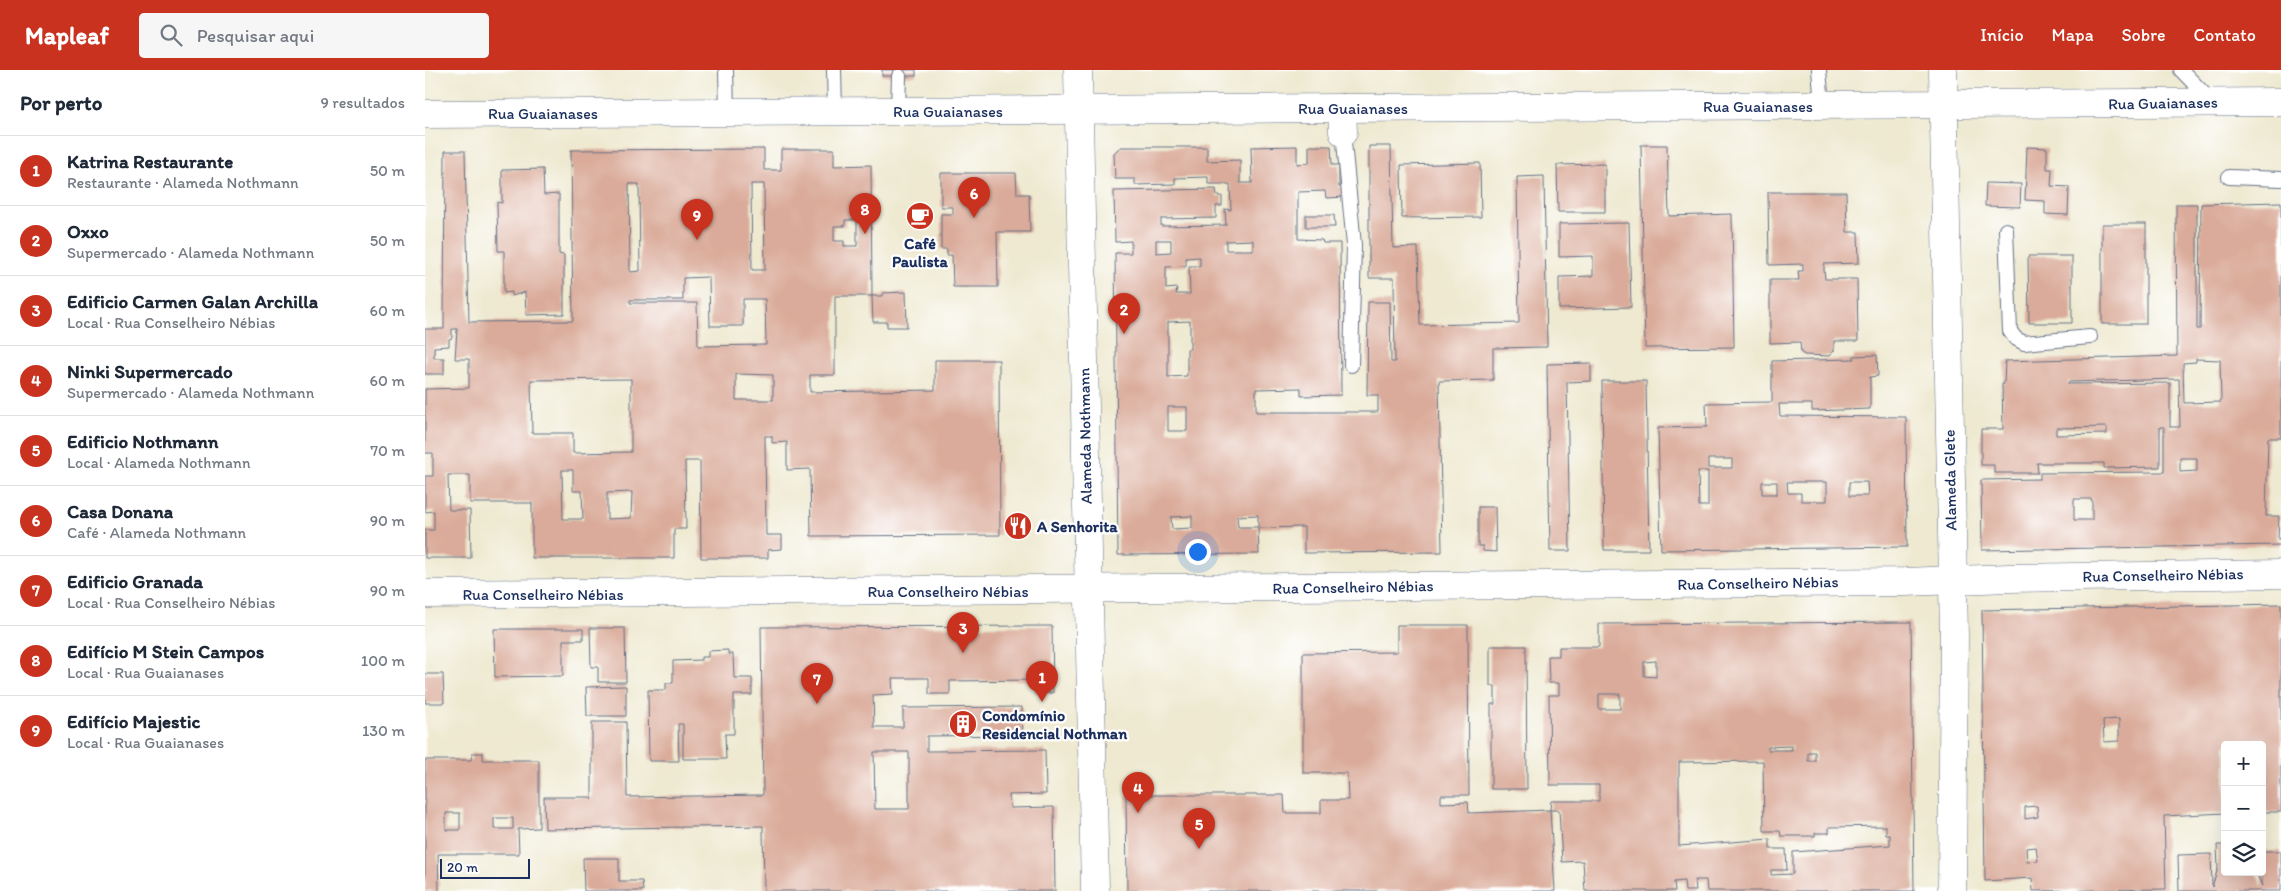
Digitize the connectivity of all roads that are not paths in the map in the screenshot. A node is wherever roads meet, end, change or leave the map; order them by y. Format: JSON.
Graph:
{"nodes":[{"id":1,"x":727,"y":70,"type":"edge"},
{"id":2,"x":834,"y":70,"type":"edge"},
{"id":3,"x":1079,"y":70,"type":"edge"},
{"id":4,"x":1819,"y":70,"type":"edge"},
{"id":5,"x":1943,"y":70,"type":"edge"},
{"id":6,"x":2181,"y":70,"type":"edge"},
{"id":7,"x":899,"y":76,"type":"dead end"},
{"id":8,"x":2213,"y":102,"type":"junction"},
{"id":9,"x":2281,"y":102,"type":"edge"},
{"id":10,"x":1822,"y":105,"type":"junction"},
{"id":11,"x":1943,"y":105,"type":"junction"},
{"id":12,"x":1079,"y":110,"type":"junction"},
{"id":13,"x":835,"y":111,"type":"junction"},
{"id":14,"x":898,"y":111,"type":"junction"},
{"id":15,"x":727,"y":112,"type":"junction"},
{"id":16,"x":425,"y":114,"type":"edge"},
{"id":17,"x":1342,"y":120,"type":"junction"},
{"id":18,"x":2229,"y":177,"type":"dead end"},
{"id":19,"x":2281,"y":180,"type":"edge"},
{"id":20,"x":2006,"y":230,"type":"dead end"},
{"id":21,"x":2090,"y":338,"type":"dead end"},
{"id":22,"x":1351,"y":365,"type":"dead end"},
{"id":23,"x":2281,"y":574,"type":"edge"},
{"id":24,"x":1953,"y":579,"type":"junction"},
{"id":25,"x":1087,"y":590,"type":"junction"},
{"id":26,"x":425,"y":594,"type":"edge"},
{"id":27,"x":1095,"y":891,"type":"edge"},
{"id":28,"x":1952,"y":891,"type":"edge"}],
"edges":[{"from":1,"to":15,"type":"lane"},
{"from":2,"to":13,"type":"lane"},
{"from":3,"to":12,"type":"street","name":"Alameda Nothmann"},
{"from":4,"to":10,"type":"lane"},
{"from":5,"to":11,"type":"street","name":"Alameda Glete"},
{"from":6,"to":8,"type":"lane"},
{"from":7,"to":14,"type":"lane"},
{"from":8,"to":9,"type":"street","name":"Rua Guaianases"},
{"from":8,"to":11,"type":"street","name":"Rua Guaianases"},
{"from":10,"to":11,"type":"street","name":"Rua Guaianases"},
{"from":10,"to":17,"type":"street","name":"Rua Guaianases"},
{"from":11,"to":24,"type":"street","name":"Alameda Glete"},
{"from":12,"to":14,"type":"street","name":"Rua Guaianases"},
{"from":12,"to":17,"type":"street","name":"Rua Guaianases"},
{"from":12,"to":25,"type":"street","name":"Alameda Nothmann"},
{"from":13,"to":14,"type":"street","name":"Rua Guaianases"},
{"from":13,"to":15,"type":"street","name":"Rua Guaianases"},
{"from":15,"to":16,"type":"street","name":"Rua Guaianases"},
{"from":17,"to":22,"type":"lane"},
{"from":18,"to":19,"type":"lane"},
{"from":20,"to":21,"type":"lane"},
{"from":23,"to":24,"type":"street","name":"Rua Conselheiro Nébias"},
{"from":24,"to":25,"type":"street","name":"Rua Conselheiro Nébias"},
{"from":24,"to":28,"type":"street","name":"Alameda Glete"},
{"from":25,"to":26,"type":"street","name":"Rua Conselheiro Nébias"},
{"from":25,"to":27,"type":"street","name":"Alameda Nothmann"}]}
